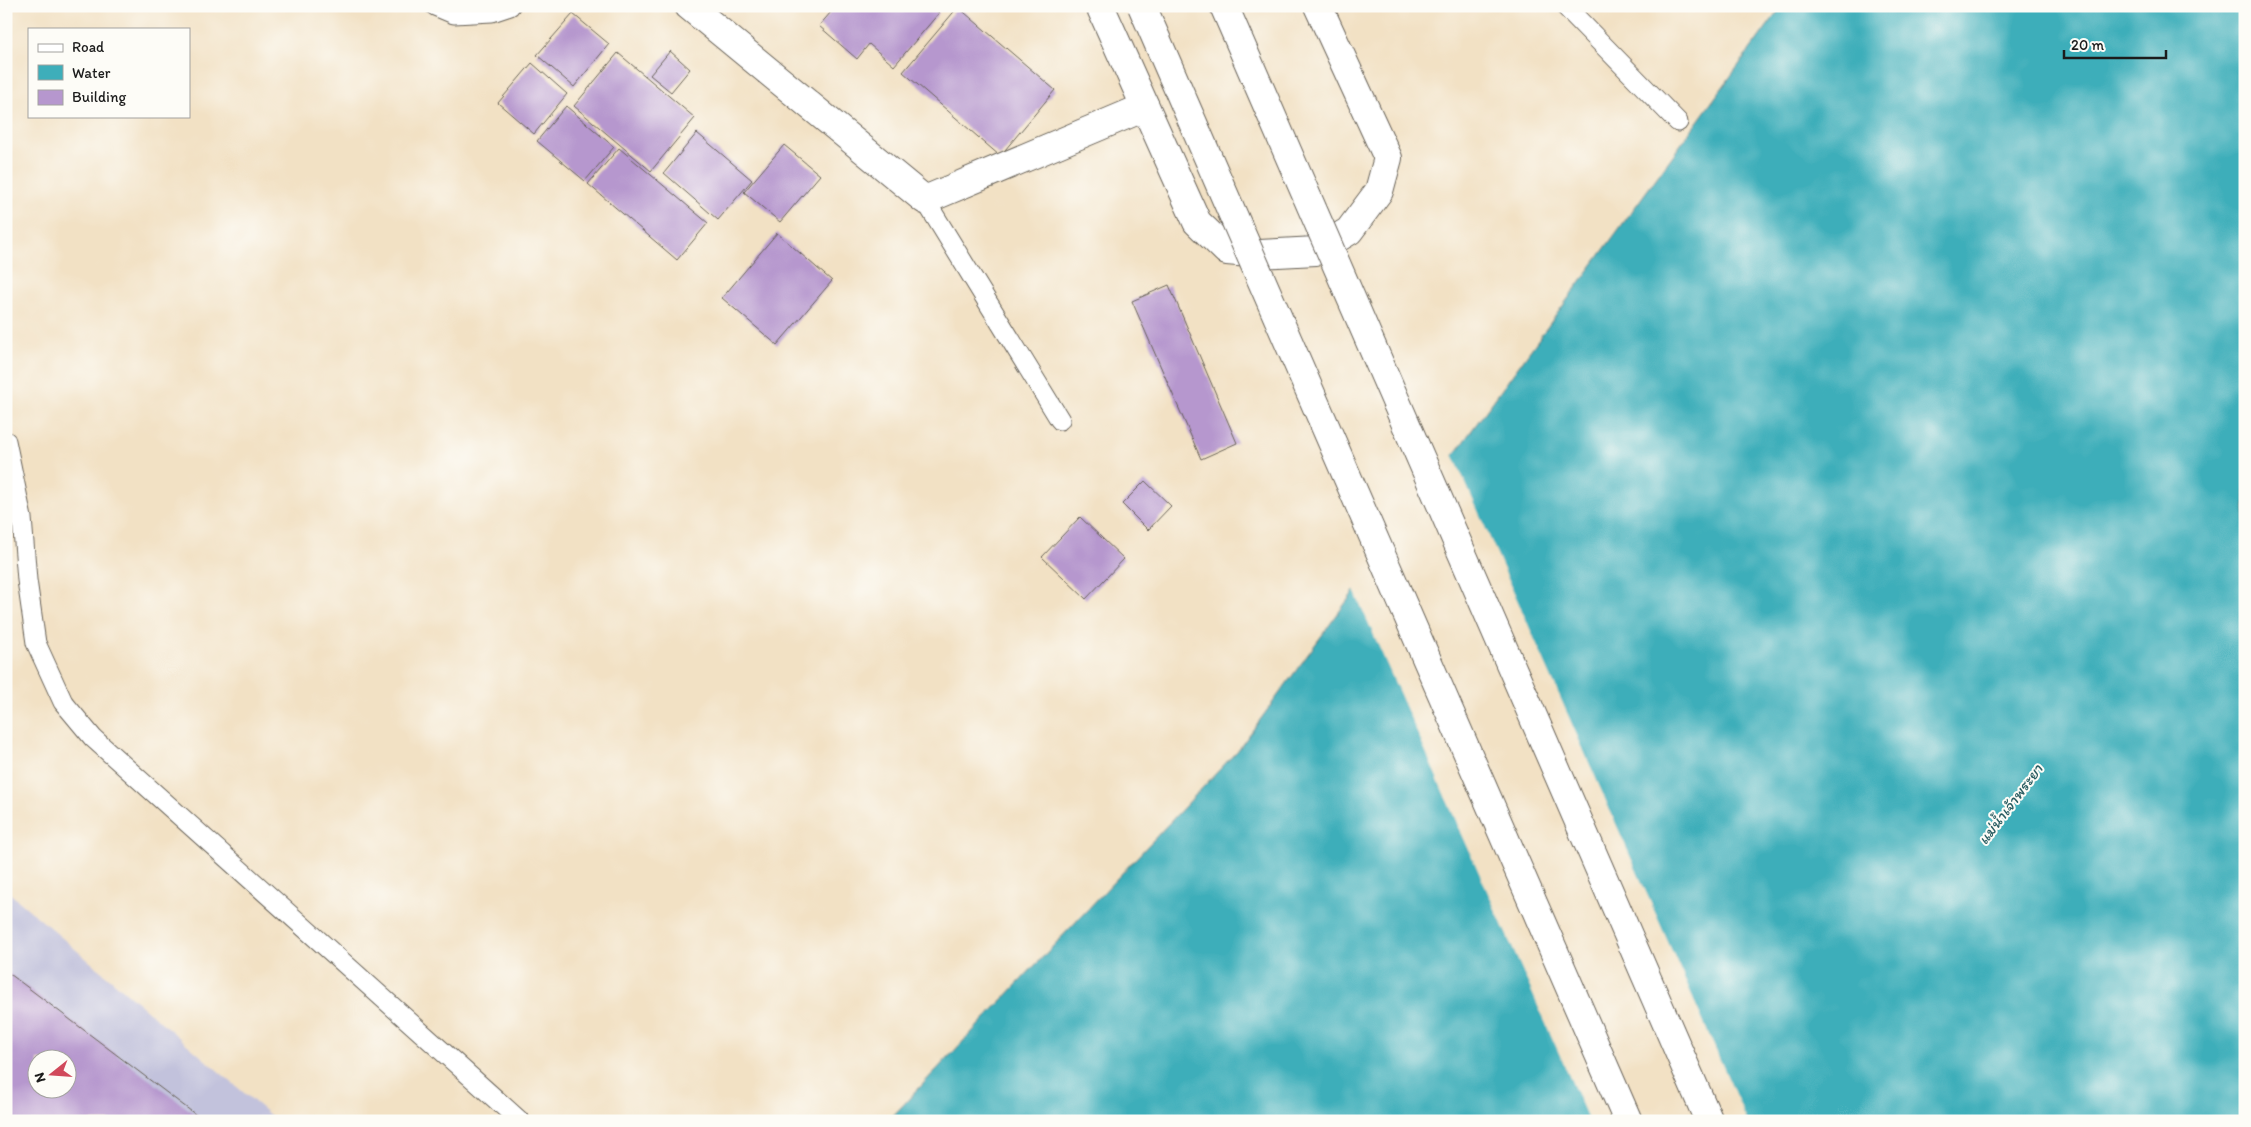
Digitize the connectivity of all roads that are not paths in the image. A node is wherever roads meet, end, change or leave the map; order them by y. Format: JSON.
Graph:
{"nodes":[{"id":1,"x":435,"y":6,"type":"edge"},
{"id":2,"x":510,"y":6,"type":"edge"},
{"id":3,"x":689,"y":6,"type":"edge"},
{"id":4,"x":1100,"y":6,"type":"edge"},
{"id":5,"x":1142,"y":6,"type":"edge"},
{"id":6,"x":1224,"y":6,"type":"edge"},
{"id":7,"x":1318,"y":6,"type":"edge"},
{"id":8,"x":1565,"y":6,"type":"edge"},
{"id":9,"x":1145,"y":107,"type":"junction"},
{"id":10,"x":1678,"y":122,"type":"dead end"},
{"id":11,"x":925,"y":200,"type":"junction"},
{"id":12,"x":1060,"y":420,"type":"dead end"},
{"id":13,"x":6,"y":441,"type":"edge"},
{"id":14,"x":520,"y":1121,"type":"edge"},
{"id":15,"x":1628,"y":1121,"type":"edge"},
{"id":16,"x":1709,"y":1121,"type":"edge"}],
"edges":[{"from":1,"to":2,"type":"lane"},
{"from":3,"to":11,"type":"main road"},
{"from":4,"to":9,"type":"main road"},
{"from":5,"to":15,"type":"main road","bridge":true},
{"from":6,"to":16,"type":"main road","bridge":true},
{"from":7,"to":9,"type":"main road"},
{"from":8,"to":10,"type":"lane"},
{"from":9,"to":11,"type":"main road"},
{"from":11,"to":12,"type":"lane"},
{"from":13,"to":14,"type":"lane"}]}
